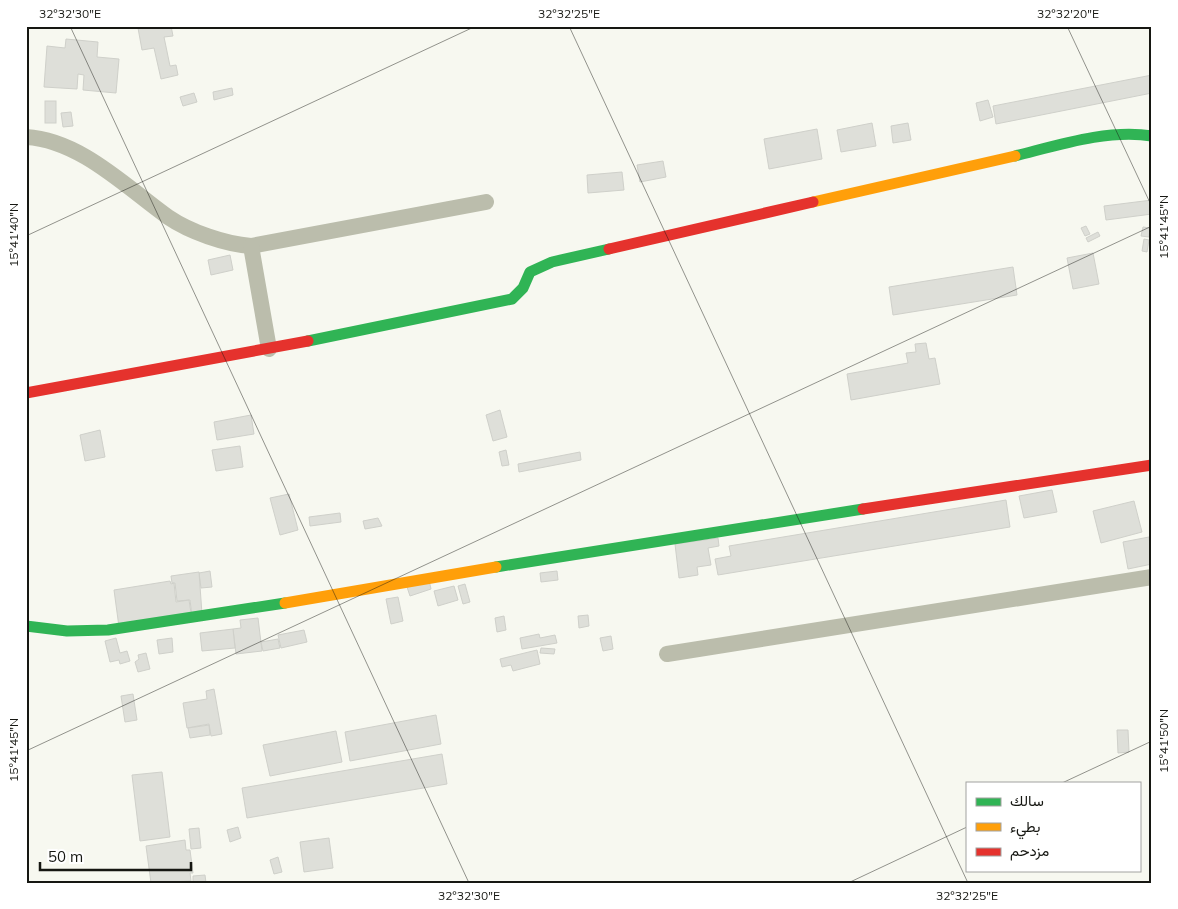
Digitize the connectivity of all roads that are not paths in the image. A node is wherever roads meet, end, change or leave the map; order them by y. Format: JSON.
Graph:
{"nodes":[{"id":1,"x":26,"y":136,"type":"edge"},
{"id":2,"x":1152,"y":136,"type":"edge"},
{"id":3,"x":486,"y":202,"type":"dead end"},
{"id":4,"x":251,"y":246,"type":"junction"},
{"id":5,"x":269,"y":349,"type":"junction"},
{"id":6,"x":26,"y":393,"type":"edge"},
{"id":7,"x":1152,"y":465,"type":"edge"},
{"id":8,"x":1152,"y":578,"type":"edge"},
{"id":9,"x":26,"y":626,"type":"edge"},
{"id":10,"x":667,"y":654,"type":"dead end"}],
"edges":[{"from":1,"to":4,"type":"street"},
{"from":2,"to":5,"type":"street"},
{"from":3,"to":4,"type":"street"},
{"from":4,"to":5,"type":"street"},
{"from":5,"to":6,"type":"street"},
{"from":7,"to":9,"type":"street"},
{"from":8,"to":10,"type":"street"}]}
